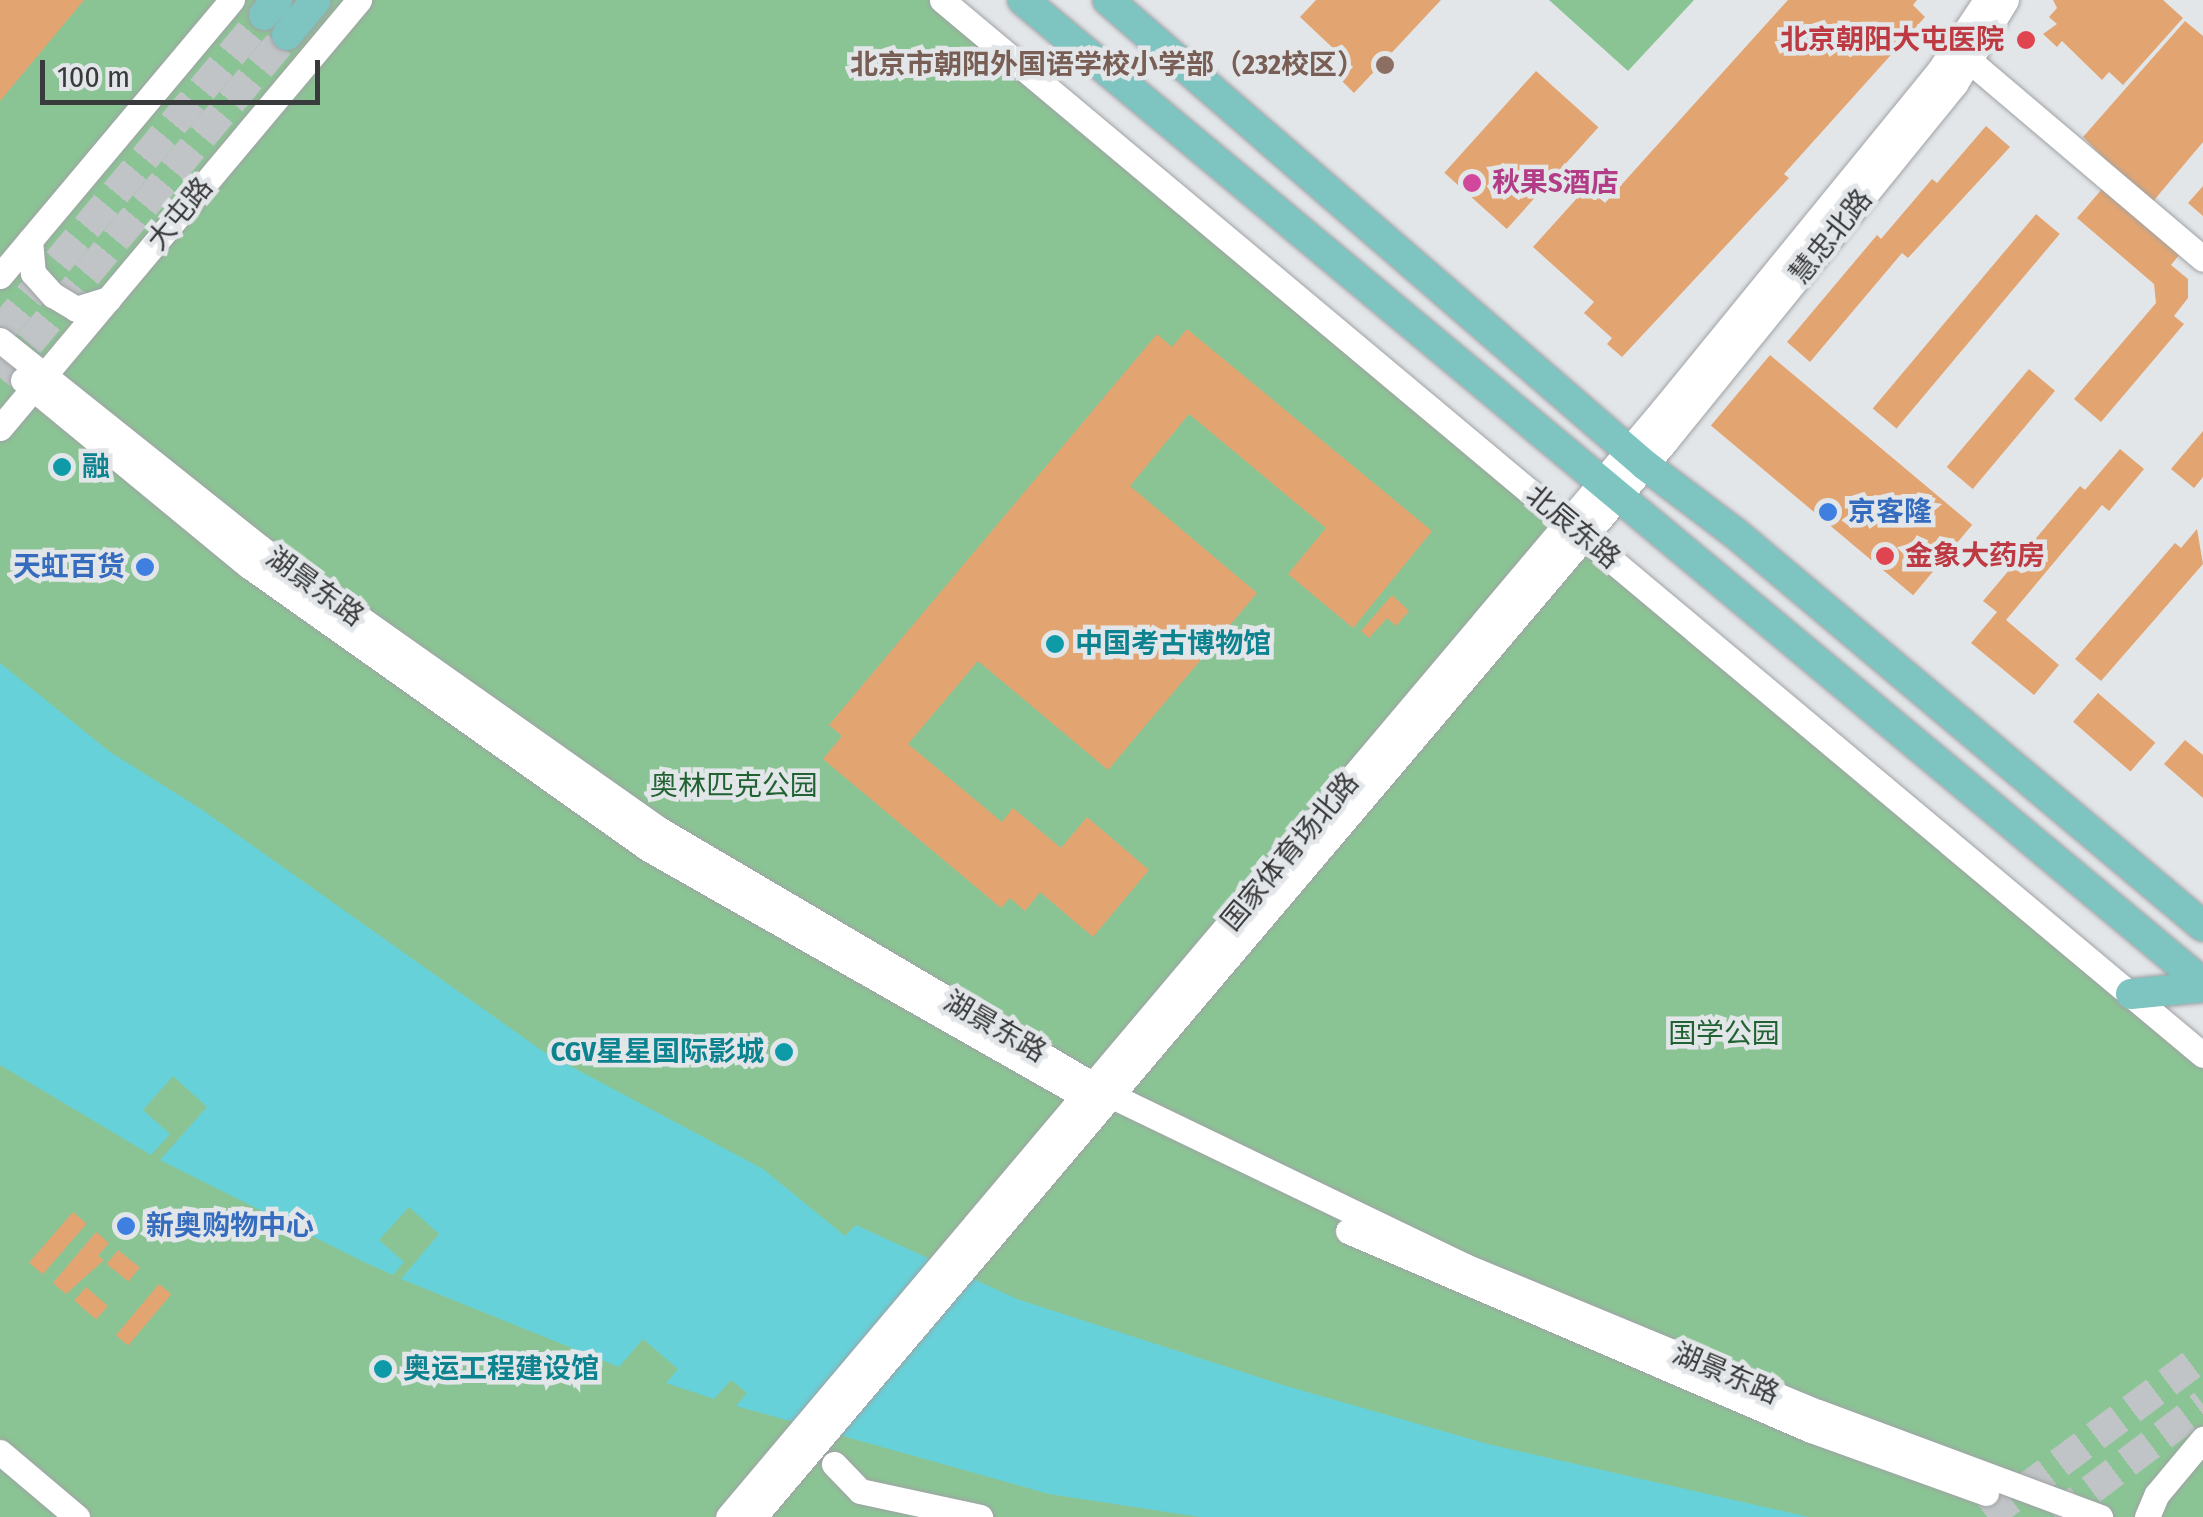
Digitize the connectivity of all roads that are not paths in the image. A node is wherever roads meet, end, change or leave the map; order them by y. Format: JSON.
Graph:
{"nodes":[{"id":1,"x":232,"y":0,"type":"edge"},
{"id":2,"x":316,"y":0,"type":"edge"},
{"id":3,"x":359,"y":0,"type":"edge"},
{"id":4,"x":942,"y":0,"type":"edge"},
{"id":5,"x":1023,"y":0,"type":"edge"},
{"id":6,"x":1108,"y":0,"type":"edge"},
{"id":7,"x":1986,"y":0,"type":"edge"},
{"id":8,"x":2006,"y":0,"type":"edge"},
{"id":9,"x":276,"y":17,"type":"tunnel mouth"},
{"id":10,"x":1971,"y":62,"type":"junction"},
{"id":11,"x":30,"y":240,"type":"junction"},
{"id":12,"x":2203,"y":259,"type":"edge"},
{"id":13,"x":0,"y":276,"type":"edge"},
{"id":14,"x":108,"y":299,"type":"junction"},
{"id":15,"x":0,"y":340,"type":"edge"},
{"id":16,"x":0,"y":360,"type":"edge"},
{"id":17,"x":39,"y":382,"type":"junction"},
{"id":18,"x":0,"y":428,"type":"edge"},
{"id":19,"x":1636,"y":458,"type":"junction"},
{"id":20,"x":1610,"y":485,"type":"junction"},
{"id":21,"x":1576,"y":530,"type":"junction"},
{"id":22,"x":2203,"y":926,"type":"edge"},
{"id":23,"x":2203,"y":985,"type":"edge"},
{"id":24,"x":2130,"y":994,"type":"junction"},
{"id":25,"x":2203,"y":1054,"type":"edge"},
{"id":26,"x":1098,"y":1096,"type":"junction"},
{"id":27,"x":2203,"y":1439,"type":"edge"},
{"id":28,"x":0,"y":1452,"type":"edge"},
{"id":29,"x":834,"y":1464,"type":"dead end"},
{"id":30,"x":749,"y":1508,"type":"edge"},
{"id":31,"x":77,"y":1517,"type":"edge"},
{"id":32,"x":980,"y":1517,"type":"edge"},
{"id":33,"x":2053,"y":1517,"type":"edge"},
{"id":34,"x":2100,"y":1517,"type":"edge"},
{"id":35,"x":2147,"y":1517,"type":"edge"}],
"edges":[{"from":1,"to":11,"type":"street"},
{"from":2,"to":9,"type":"main road"},
{"from":3,"to":14,"type":"street","name":"大屯路"},
{"from":4,"to":21,"type":"street","name":"北辰东路"},
{"from":5,"to":20,"type":"main road","name":"北辰东路"},
{"from":6,"to":19,"type":"main road"},
{"from":7,"to":19,"type":"street","name":"慧忠北路"},
{"from":8,"to":10,"type":"street","name":"慧忠北路"},
{"from":10,"to":12,"type":"street"},
{"from":10,"to":19,"type":"street","name":"慧忠北路"},
{"from":11,"to":13,"type":"street"},
{"from":11,"to":14,"type":"street"},
{"from":14,"to":17,"type":"street","name":"大屯路"},
{"from":15,"to":17,"type":"street","name":"湖景东路"},
{"from":16,"to":17,"type":"street","name":"湖景东路"},
{"from":17,"to":18,"type":"street","name":"大屯路"},
{"from":17,"to":26,"type":"street","name":"湖景东路"},
{"from":19,"to":20,"type":"street","name":"国家体育场北路"},
{"from":19,"to":22,"type":"main road"},
{"from":20,"to":21,"type":"street","name":"国家体育场北路"},
{"from":20,"to":23,"type":"main road","name":"北辰东路"},
{"from":21,"to":24,"type":"street","name":"北辰东路"},
{"from":21,"to":26,"type":"street","name":"国家体育场北路"},
{"from":23,"to":24,"type":"main road"},
{"from":24,"to":25,"type":"street","name":"北辰东路"},
{"from":26,"to":30,"type":"street","name":"国家体育场北路"},
{"from":26,"to":33,"type":"street","name":"湖景东路"},
{"from":26,"to":34,"type":"street","name":"湖景东路"},
{"from":27,"to":35,"type":"street"},
{"from":28,"to":31,"type":"street"},
{"from":29,"to":32,"type":"street"}]}
